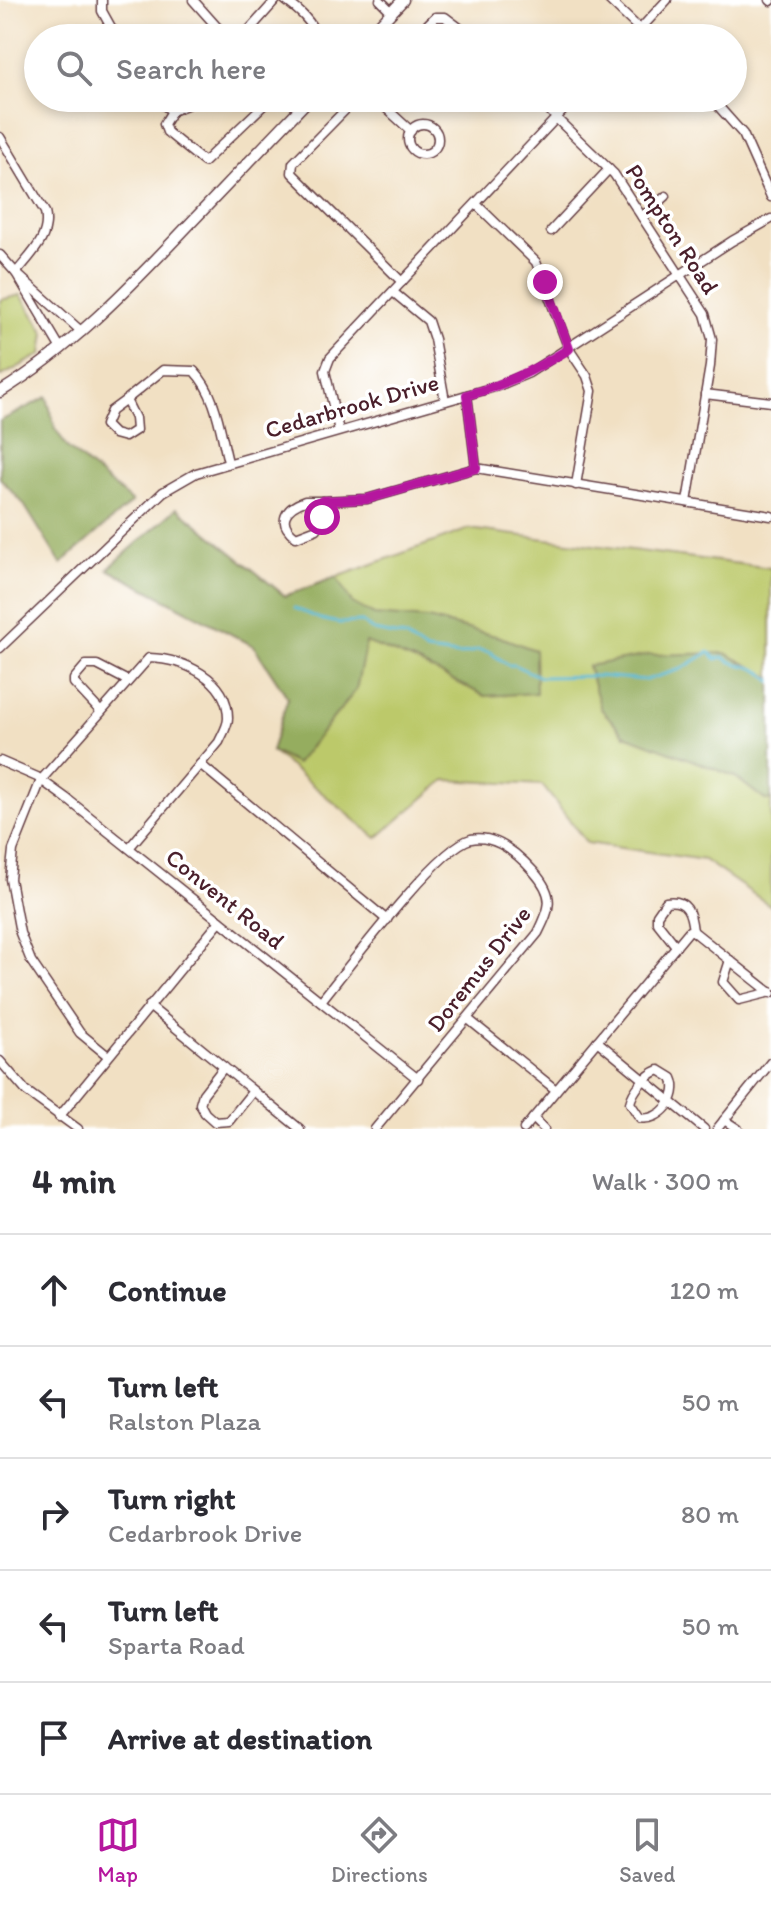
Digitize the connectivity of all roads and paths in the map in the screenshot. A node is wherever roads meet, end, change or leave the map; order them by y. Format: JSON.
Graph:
{"nodes":[{"id":1,"x":102,"y":0,"type":"edge"},
{"id":2,"x":193,"y":0,"type":"edge"},
{"id":3,"x":276,"y":0,"type":"edge"},
{"id":4,"x":285,"y":0,"type":"edge"},
{"id":5,"x":380,"y":0,"type":"edge"},
{"id":6,"x":403,"y":0,"type":"edge"},
{"id":7,"x":609,"y":0,"type":"edge"},
{"id":8,"x":667,"y":0,"type":"edge"},
{"id":9,"x":392,"y":12,"type":"junction"},
{"id":10,"x":109,"y":24,"type":"edge"},
{"id":11,"x":214,"y":24,"type":"edge"},
{"id":12,"x":255,"y":24,"type":"edge"},
{"id":13,"x":309,"y":24,"type":"edge"},
{"id":14,"x":380,"y":24,"type":"edge"},
{"id":15,"x":428,"y":24,"type":"edge"},
{"id":16,"x":457,"y":24,"type":"edge"},
{"id":17,"x":635,"y":24,"type":"edge"},
{"id":18,"x":645,"y":24,"type":"edge"},
{"id":19,"x":171,"y":112,"type":"edge"},
{"id":20,"x":256,"y":112,"type":"edge"},
{"id":21,"x":297,"y":112,"type":"edge"},
{"id":22,"x":343,"y":112,"type":"edge"},
{"id":23,"x":390,"y":112,"type":"edge"},
{"id":24,"x":551,"y":112,"type":"edge"},
{"id":25,"x":562,"y":112,"type":"edge"},
{"id":26,"x":723,"y":112,"type":"edge"},
{"id":27,"x":556,"y":118,"type":"junction"},
{"id":28,"x":411,"y":131,"type":"dead end"},
{"id":29,"x":0,"y":137,"type":"edge"},
{"id":30,"x":609,"y":169,"type":"junction"},
{"id":31,"x":666,"y":196,"type":"dead end"},
{"id":32,"x":771,"y":197,"type":"edge"},
{"id":33,"x":476,"y":204,"type":"junction"},
{"id":34,"x":642,"y":217,"type":"junction"},
{"id":35,"x":771,"y":219,"type":"edge"},
{"id":36,"x":551,"y":231,"type":"dead end"},
{"id":37,"x":0,"y":255,"type":"edge"},
{"id":38,"x":16,"y":273,"type":"junction"},
{"id":39,"x":679,"y":275,"type":"junction"},
{"id":40,"x":402,"y":282,"type":"junction"},
{"id":41,"x":393,"y":292,"type":"junction"},
{"id":42,"x":82,"y":332,"type":"junction"},
{"id":43,"x":61,"y":349,"type":"junction"},
{"id":44,"x":569,"y":349,"type":"junction"},
{"id":45,"x":0,"y":392,"type":"edge"},
{"id":46,"x":705,"y":394,"type":"junction"},
{"id":47,"x":467,"y":395,"type":"junction"},
{"id":48,"x":126,"y":400,"type":"junction"},
{"id":49,"x":445,"y":401,"type":"junction"},
{"id":50,"x":771,"y":402,"type":"edge"},
{"id":51,"x":339,"y":431,"type":"junction"},
{"id":52,"x":228,"y":462,"type":"junction"},
{"id":53,"x":476,"y":468,"type":"junction"},
{"id":54,"x":576,"y":485,"type":"junction"},
{"id":55,"x":322,"y":501,"type":"junction"},
{"id":56,"x":687,"y":502,"type":"junction"},
{"id":57,"x":771,"y":516,"type":"edge"},
{"id":58,"x":0,"y":648,"type":"edge"},
{"id":59,"x":128,"y":681,"type":"junction"},
{"id":60,"x":101,"y":712,"type":"junction"},
{"id":61,"x":0,"y":761,"type":"edge"},
{"id":62,"x":200,"y":764,"type":"junction"},
{"id":63,"x":41,"y":780,"type":"junction"},
{"id":64,"x":129,"y":848,"type":"junction"},
{"id":65,"x":387,"y":920,"type":"junction"},
{"id":66,"x":220,"y":921,"type":"junction"},
{"id":67,"x":693,"y":931,"type":"junction"},
{"id":68,"x":676,"y":946,"type":"junction"},
{"id":69,"x":730,"y":960,"type":"junction"},
{"id":70,"x":771,"y":993,"type":"edge"},
{"id":71,"x":321,"y":1001,"type":"junction"},
{"id":72,"x":149,"y":1006,"type":"junction"},
{"id":73,"x":468,"y":1019,"type":"junction"},
{"id":74,"x":597,"y":1041,"type":"junction"},
{"id":75,"x":108,"y":1056,"type":"junction"},
{"id":76,"x":0,"y":1061,"type":"edge"},
{"id":77,"x":771,"y":1062,"type":"edge"},
{"id":78,"x":224,"y":1067,"type":"junction"},
{"id":79,"x":418,"y":1079,"type":"junction"},
{"id":80,"x":644,"y":1080,"type":"junction"},
{"id":81,"x":556,"y":1090,"type":"junction"},
{"id":82,"x":253,"y":1091,"type":"junction"},
{"id":83,"x":671,"y":1102,"type":"junction"},
{"id":84,"x":59,"y":1117,"type":"junction"},
{"id":85,"x":533,"y":1118,"type":"junction"},
{"id":86,"x":724,"y":1120,"type":"junction"},
{"id":87,"x":73,"y":1127,"type":"edge"},
{"id":88,"x":300,"y":1129,"type":"edge"},
{"id":89,"x":375,"y":1129,"type":"edge"},
{"id":90,"x":524,"y":1129,"type":"edge"},
{"id":91,"x":544,"y":1129,"type":"edge"},
{"id":92,"x":704,"y":1129,"type":"edge"},
{"id":93,"x":717,"y":1129,"type":"edge"},
{"id":94,"x":738,"y":1129,"type":"edge"}],
"edges":[{"from":1,"to":10,"type":"street"},
{"from":2,"to":11,"type":"street"},
{"from":3,"to":12,"type":"street"},
{"from":4,"to":13,"type":"street"},
{"from":5,"to":9,"type":"street"},
{"from":6,"to":9,"type":"street"},
{"from":7,"to":17,"type":"street"},
{"from":8,"to":18,"type":"street"},
{"from":9,"to":14,"type":"street"},
{"from":15,"to":16,"type":"street"},
{"from":19,"to":20,"type":"street"},
{"from":21,"to":42,"type":"street"},
{"from":22,"to":40,"type":"street"},
{"from":23,"to":28,"type":"street"},
{"from":24,"to":27,"type":"street","name":"Pompton Road"},
{"from":25,"to":27,"type":"street"},
{"from":26,"to":32,"type":"street"},
{"from":27,"to":30,"type":"street","name":"Pompton Road"},
{"from":27,"to":33,"type":"street"},
{"from":29,"to":38,"type":"street"},
{"from":30,"to":34,"type":"street","name":"Pompton Road"},
{"from":30,"to":36,"type":"street"},
{"from":31,"to":34,"type":"street"},
{"from":33,"to":40,"type":"street"},
{"from":33,"to":44,"type":"street"},
{"from":34,"to":39,"type":"street","name":"Pompton Road"},
{"from":35,"to":39,"type":"street","name":"Cedarbrook Drive"},
{"from":37,"to":38,"type":"street"},
{"from":38,"to":42,"type":"street"},
{"from":38,"to":43,"type":"street"},
{"from":39,"to":44,"type":"street","name":"Cedarbrook Drive"},
{"from":39,"to":46,"type":"street","name":"Pompton Road"},
{"from":40,"to":41,"type":"street"},
{"from":41,"to":49,"type":"street"},
{"from":41,"to":51,"type":"street"},
{"from":42,"to":43,"type":"street"},
{"from":43,"to":45,"type":"street"},
{"from":44,"to":47,"type":"street","name":"Cedarbrook Drive"},
{"from":44,"to":54,"type":"street"},
{"from":46,"to":50,"type":"street"},
{"from":46,"to":56,"type":"street","name":"Pompton Road"},
{"from":47,"to":49,"type":"street","name":"Cedarbrook Drive"},
{"from":47,"to":53,"type":"street"},
{"from":48,"to":48,"type":"street"},
{"from":48,"to":52,"type":"street"},
{"from":49,"to":51,"type":"street","name":"Cedarbrook Drive"},
{"from":51,"to":52,"type":"street","name":"Cedarbrook Drive"},
{"from":52,"to":58,"type":"street","name":"Cedarbrook Drive"},
{"from":53,"to":54,"type":"street"},
{"from":53,"to":55,"type":"street"},
{"from":54,"to":56,"type":"street"},
{"from":55,"to":55,"type":"street"},
{"from":56,"to":57,"type":"street"},
{"from":59,"to":60,"type":"street"},
{"from":59,"to":60,"type":"street"},
{"from":59,"to":62,"type":"street"},
{"from":60,"to":63,"type":"street"},
{"from":61,"to":63,"type":"street","name":"Convent Road"},
{"from":62,"to":64,"type":"street"},
{"from":62,"to":65,"type":"street"},
{"from":63,"to":64,"type":"street","name":"Convent Road"},
{"from":63,"to":75,"type":"street"},
{"from":64,"to":66,"type":"street","name":"Convent Road"},
{"from":65,"to":71,"type":"street","name":"Doremus Drive"},
{"from":65,"to":73,"type":"street","name":"Doremus Drive"},
{"from":66,"to":71,"type":"street","name":"Convent Road"},
{"from":66,"to":72,"type":"street"},
{"from":67,"to":68,"type":"street"},
{"from":67,"to":68,"type":"street"},
{"from":67,"to":69,"type":"street"},
{"from":68,"to":74,"type":"street"},
{"from":69,"to":70,"type":"street"},
{"from":69,"to":70,"type":"street"},
{"from":71,"to":79,"type":"street","name":"Convent Road"},
{"from":72,"to":75,"type":"street"},
{"from":72,"to":78,"type":"street"},
{"from":73,"to":79,"type":"street","name":"Doremus Drive"},
{"from":73,"to":81,"type":"street"},
{"from":74,"to":80,"type":"street"},
{"from":74,"to":81,"type":"street"},
{"from":75,"to":84,"type":"street"},
{"from":76,"to":84,"type":"street"},
{"from":77,"to":86,"type":"street"},
{"from":78,"to":82,"type":"street"},
{"from":78,"to":82,"type":"street"},
{"from":79,"to":89,"type":"street","name":"Doremus Drive"},
{"from":80,"to":83,"type":"street"},
{"from":80,"to":83,"type":"street"},
{"from":80,"to":83,"type":"street"},
{"from":81,"to":85,"type":"street"},
{"from":82,"to":88,"type":"street"},
{"from":83,"to":92,"type":"street"},
{"from":84,"to":87,"type":"street"},
{"from":85,"to":90,"type":"street"},
{"from":85,"to":91,"type":"street"},
{"from":86,"to":93,"type":"street"},
{"from":86,"to":94,"type":"street"}]}
